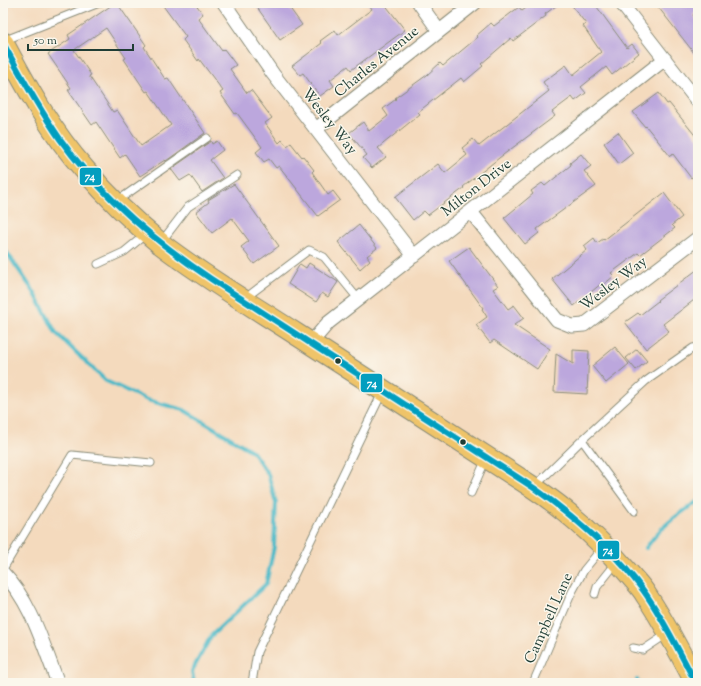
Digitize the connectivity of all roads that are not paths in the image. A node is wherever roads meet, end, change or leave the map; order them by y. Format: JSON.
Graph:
{"nodes":[{"id":1,"x":99,"y":3,"type":"edge"},
{"id":2,"x":224,"y":3,"type":"edge"},
{"id":3,"x":419,"y":3,"type":"edge"},
{"id":4,"x":474,"y":3,"type":"edge"},
{"id":5,"x":621,"y":3,"type":"edge"},
{"id":6,"x":439,"y":31,"type":"junction"},
{"id":7,"x":3,"y":42,"type":"edge"},
{"id":8,"x":665,"y":59,"type":"junction"},
{"id":9,"x":698,"y":102,"type":"edge"},
{"id":10,"x":316,"y":129,"type":"junction"},
{"id":11,"x":207,"y":138,"type":"dead end"},
{"id":12,"x":237,"y":175,"type":"dead end"},
{"id":13,"x":115,"y":203,"type":"junction"},
{"id":14,"x":471,"y":212,"type":"junction"},
{"id":15,"x":154,"y":238,"type":"junction"},
{"id":16,"x":698,"y":238,"type":"edge"},
{"id":17,"x":414,"y":256,"type":"junction"},
{"id":18,"x":98,"y":264,"type":"dead end"},
{"id":19,"x":243,"y":300,"type":"junction"},
{"id":20,"x":359,"y":300,"type":"junction"},
{"id":21,"x":310,"y":344,"type":"junction"},
{"id":22,"x":698,"y":347,"type":"edge"},
{"id":23,"x":383,"y":391,"type":"junction"},
{"id":24,"x":582,"y":440,"type":"junction"},
{"id":25,"x":487,"y":457,"type":"junction"},
{"id":26,"x":151,"y":463,"type":"dead end"},
{"id":27,"x":534,"y":488,"type":"junction"},
{"id":28,"x":471,"y":493,"type":"dead end"},
{"id":29,"x":634,"y":511,"type":"dead end"},
{"id":30,"x":611,"y":554,"type":"junction"},
{"id":31,"x":3,"y":569,"type":"edge"},
{"id":32,"x":3,"y":573,"type":"edge"},
{"id":33,"x":595,"y":594,"type":"dead end"},
{"id":34,"x":669,"y":633,"type":"junction"},
{"id":35,"x":633,"y":648,"type":"dead end"},
{"id":36,"x":58,"y":683,"type":"edge"},
{"id":37,"x":252,"y":683,"type":"edge"},
{"id":38,"x":533,"y":683,"type":"edge"},
{"id":39,"x":696,"y":683,"type":"edge"}],
"edges":[{"from":1,"to":7,"type":"lane"},
{"from":2,"to":10,"type":"street","name":"Wesley Way"},
{"from":3,"to":6,"type":"street"},
{"from":4,"to":6,"type":"street","name":"Charles Avenue"},
{"from":5,"to":8,"type":"street"},
{"from":6,"to":10,"type":"street","name":"Charles Avenue"},
{"from":7,"to":13,"type":"main road"},
{"from":8,"to":9,"type":"street"},
{"from":8,"to":14,"type":"street","name":"Milton Drive"},
{"from":10,"to":17,"type":"street","name":"Wesley Way"},
{"from":11,"to":13,"type":"lane"},
{"from":12,"to":15,"type":"lane"},
{"from":13,"to":15,"type":"main road"},
{"from":14,"to":16,"type":"street","name":"Wesley Way"},
{"from":14,"to":17,"type":"street","name":"Milton Drive"},
{"from":15,"to":18,"type":"lane"},
{"from":15,"to":19,"type":"main road"},
{"from":17,"to":20,"type":"street","name":"Milton Drive"},
{"from":19,"to":20,"type":"lane"},
{"from":19,"to":21,"type":"main road"},
{"from":20,"to":21,"type":"street","name":"Milton Drive"},
{"from":21,"to":23,"type":"main road"},
{"from":22,"to":24,"type":"lane"},
{"from":23,"to":25,"type":"main road"},
{"from":23,"to":37,"type":"lane"},
{"from":24,"to":27,"type":"lane"},
{"from":24,"to":29,"type":"lane"},
{"from":25,"to":27,"type":"main road"},
{"from":25,"to":28,"type":"lane"},
{"from":26,"to":31,"type":"lane"},
{"from":27,"to":30,"type":"main road"},
{"from":30,"to":33,"type":"lane"},
{"from":30,"to":34,"type":"main road"},
{"from":30,"to":38,"type":"lane","name":"Campbell Lane"},
{"from":32,"to":36,"type":"street"},
{"from":34,"to":35,"type":"lane"},
{"from":34,"to":39,"type":"main road"}]}
